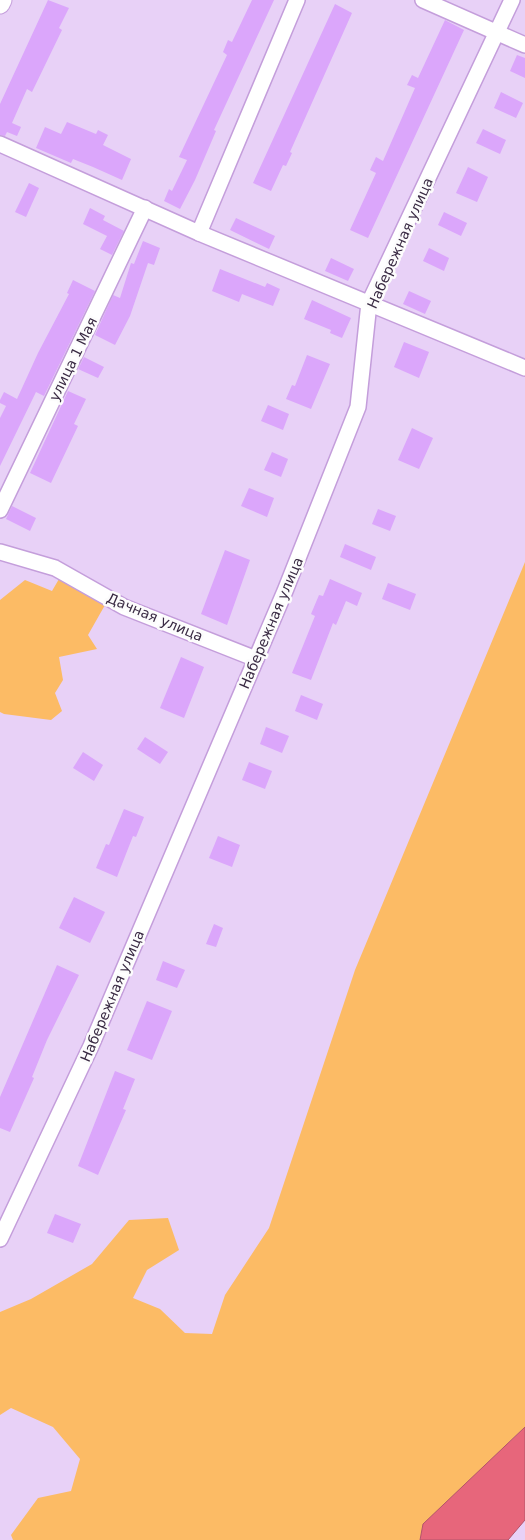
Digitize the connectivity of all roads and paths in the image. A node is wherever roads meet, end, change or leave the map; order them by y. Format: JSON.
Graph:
{"nodes":[{"id":1,"x":2,"y":0,"type":"edge"},
{"id":2,"x":297,"y":0,"type":"edge"},
{"id":3,"x":423,"y":0,"type":"edge"},
{"id":4,"x":512,"y":0,"type":"edge"},
{"id":5,"x":0,"y":4,"type":"edge"},
{"id":6,"x":497,"y":32,"type":"junction"},
{"id":7,"x":525,"y":45,"type":"edge"},
{"id":8,"x":0,"y":144,"type":"edge"},
{"id":9,"x":145,"y":208,"type":"junction"},
{"id":10,"x":199,"y":233,"type":"junction"},
{"id":11,"x":369,"y":303,"type":"junction"},
{"id":12,"x":525,"y":368,"type":"edge"},
{"id":13,"x":0,"y":510,"type":"edge"},
{"id":14,"x":0,"y":552,"type":"edge"},
{"id":15,"x":256,"y":659,"type":"junction"},
{"id":16,"x":0,"y":1239,"type":"edge"}],
"edges":[{"from":1,"to":5,"type":"main road"},
{"from":2,"to":10,"type":"street"},
{"from":3,"to":6,"type":"street"},
{"from":4,"to":6,"type":"street","name":"Набережная улица"},
{"from":6,"to":7,"type":"street"},
{"from":6,"to":11,"type":"street","name":"Набережная улица"},
{"from":8,"to":9,"type":"street"},
{"from":9,"to":10,"type":"street"},
{"from":9,"to":13,"type":"street","name":"улица 1 Мая"},
{"from":10,"to":11,"type":"street"},
{"from":11,"to":12,"type":"street"},
{"from":11,"to":15,"type":"street","name":"Набережная улица"},
{"from":14,"to":15,"type":"street","name":"Дачная улица"},
{"from":15,"to":16,"type":"street","name":"Набережная улица"}]}
